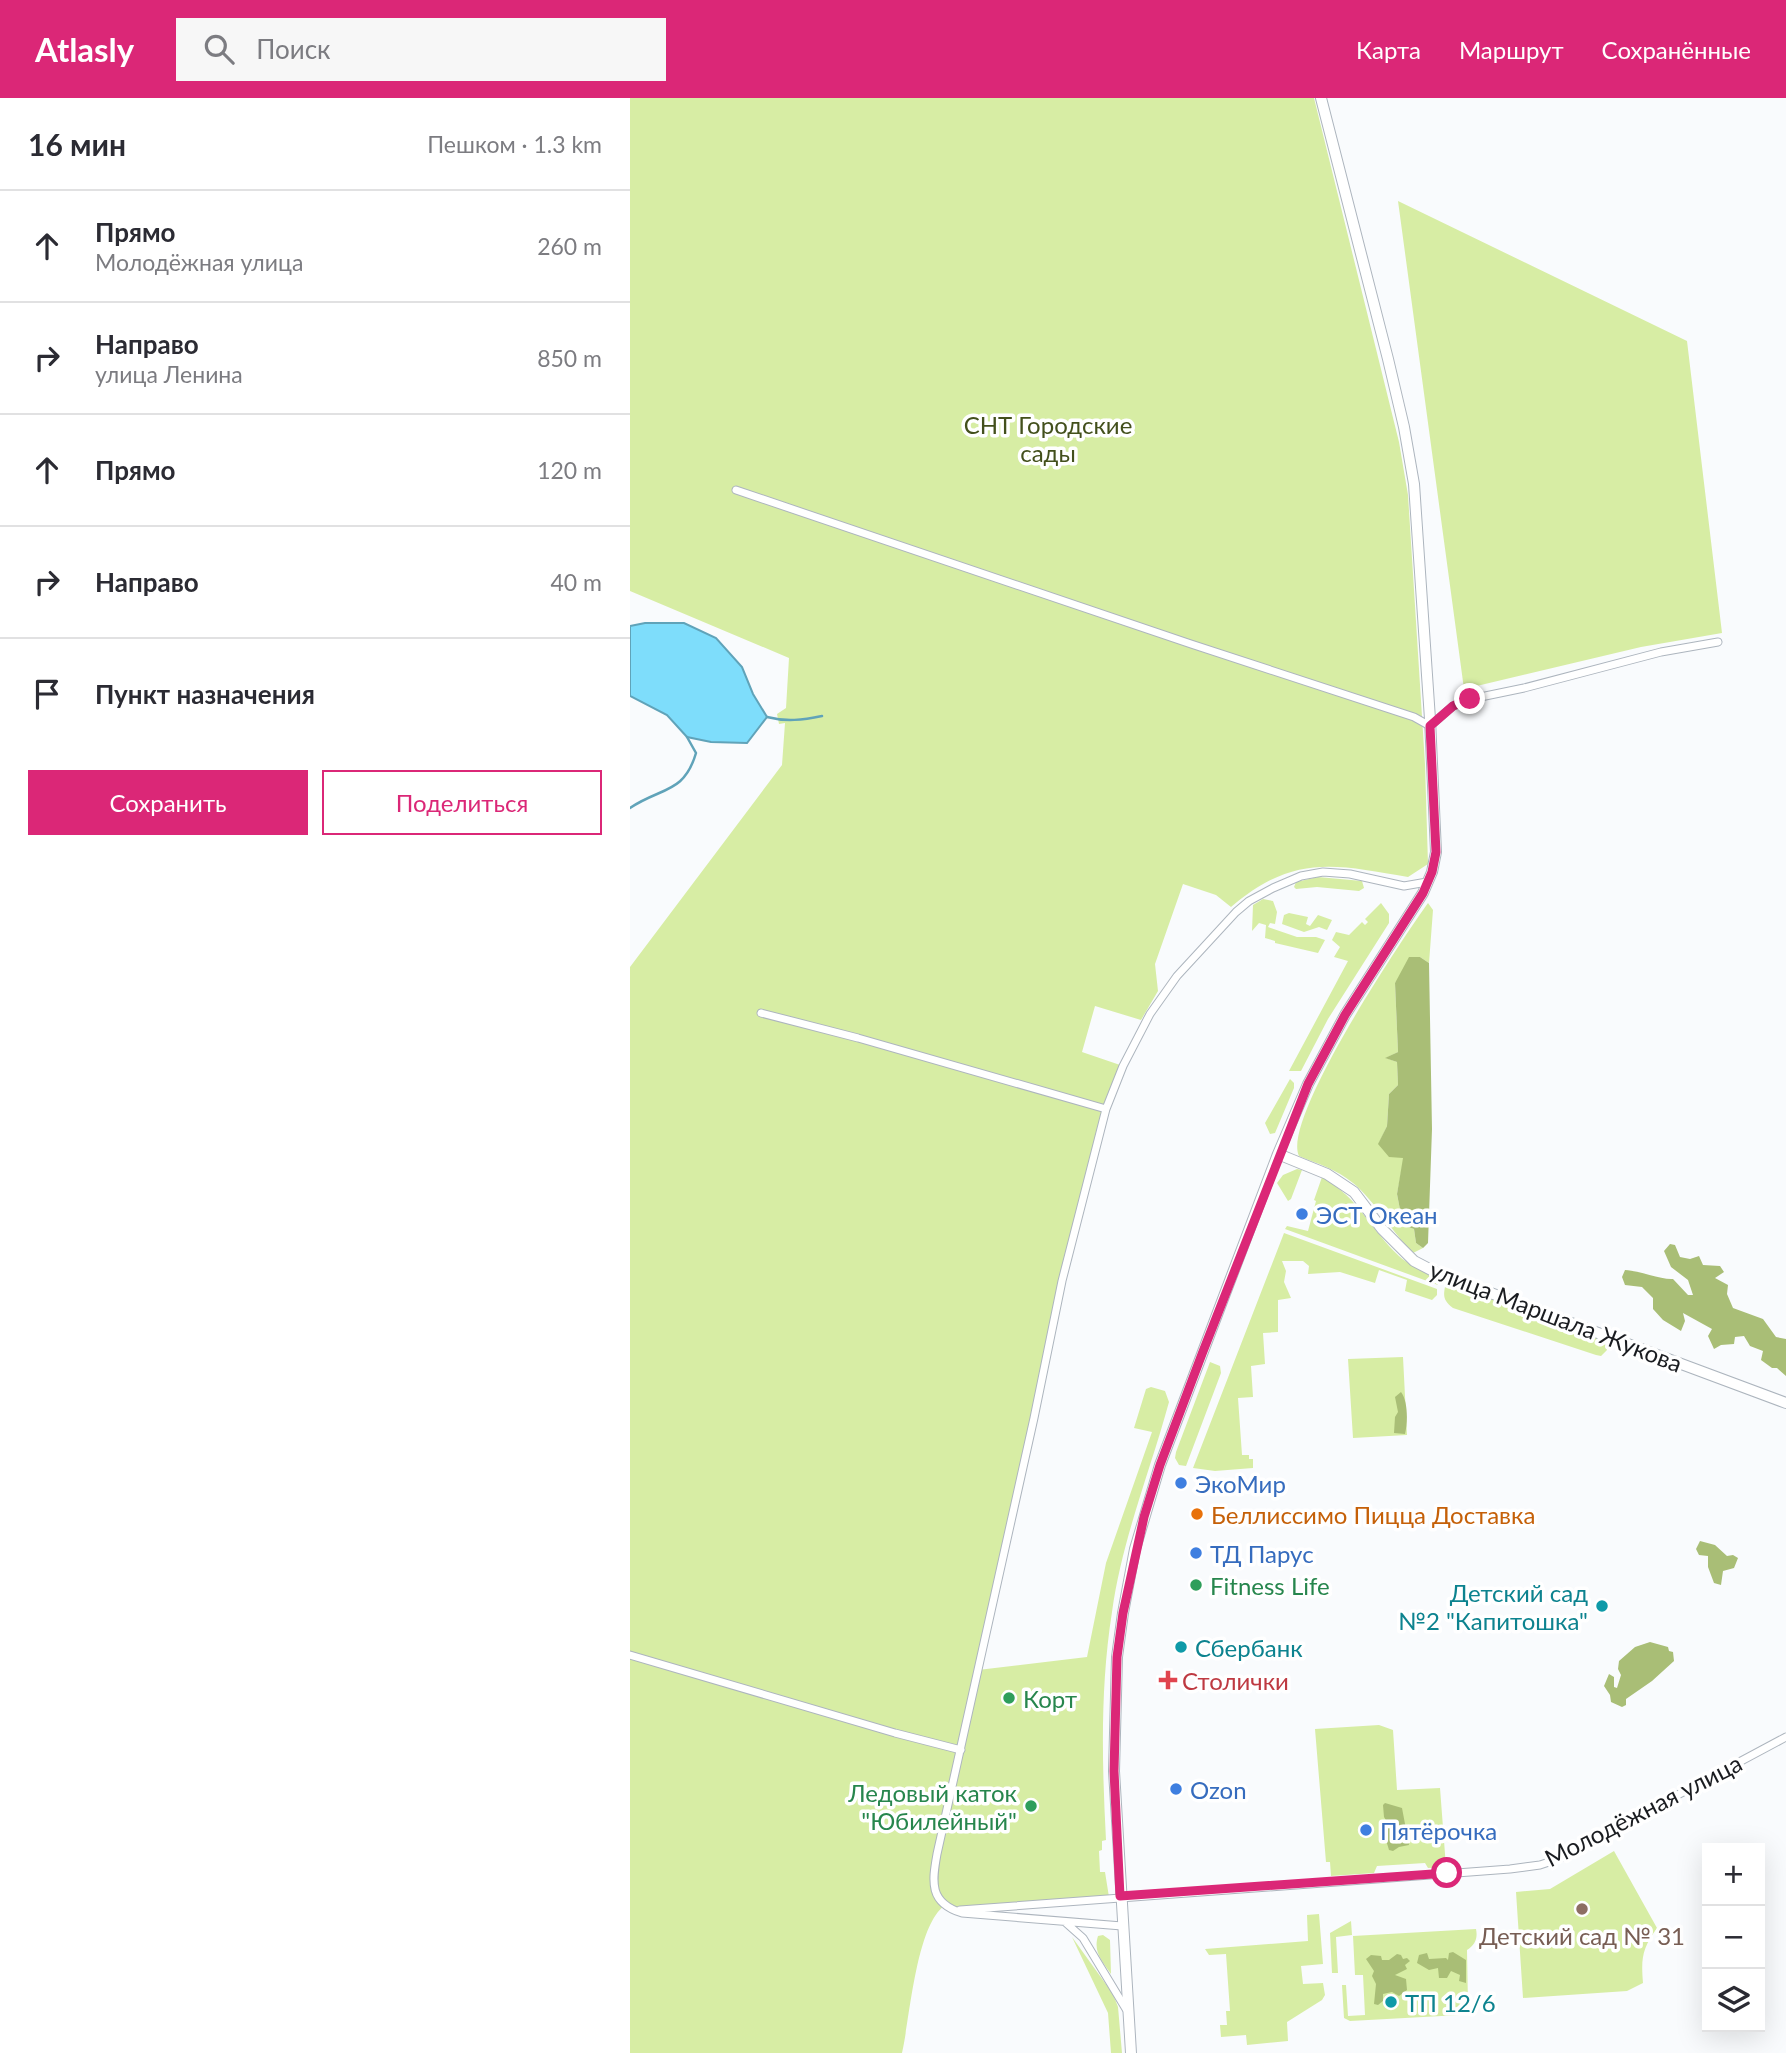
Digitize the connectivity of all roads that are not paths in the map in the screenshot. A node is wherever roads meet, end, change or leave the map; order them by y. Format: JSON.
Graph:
{"nodes":[{"id":1,"x":1321,"y":98,"type":"edge"},
{"id":2,"x":736,"y":490,"type":"dead end"},
{"id":3,"x":1718,"y":642,"type":"dead end"},
{"id":4,"x":1430,"y":726,"type":"junction"},
{"id":5,"x":1427,"y":882,"type":"junction"},
{"id":6,"x":761,"y":1013,"type":"dead end"},
{"id":7,"x":1106,"y":1109,"type":"junction"},
{"id":8,"x":1278,"y":1154,"type":"junction"},
{"id":9,"x":1786,"y":1403,"type":"edge"},
{"id":10,"x":630,"y":1655,"type":"edge"},
{"id":11,"x":1786,"y":1737,"type":"edge"},
{"id":12,"x":961,"y":1750,"type":"junction"},
{"id":13,"x":1120,"y":1896,"type":"junction"},
{"id":14,"x":952,"y":1910,"type":"junction"},
{"id":15,"x":1064,"y":1922,"type":"junction"},
{"id":16,"x":1122,"y":1926,"type":"junction"},
{"id":17,"x":1128,"y":2013,"type":"junction"},
{"id":18,"x":1131,"y":2053,"type":"edge"}],
"edges":[{"from":1,"to":4,"type":"main road"},
{"from":2,"to":4,"type":"street"},
{"from":3,"to":4,"type":"street"},
{"from":4,"to":5,"type":"main road"},
{"from":5,"to":7,"type":"street"},
{"from":5,"to":8,"type":"main road"},
{"from":6,"to":7,"type":"street"},
{"from":7,"to":12,"type":"street"},
{"from":8,"to":9,"type":"main road","name":"улица Маршала Жукова"},
{"from":8,"to":13,"type":"main road"},
{"from":10,"to":12,"type":"street"},
{"from":11,"to":13,"type":"street","name":"Молодёжная улица"},
{"from":12,"to":14,"type":"street"},
{"from":13,"to":14,"type":"street","name":"Молодёжная улица"},
{"from":13,"to":16,"type":"main road"},
{"from":14,"to":15,"type":"street"},
{"from":15,"to":16,"type":"street"},
{"from":15,"to":17,"type":"street"},
{"from":16,"to":17,"type":"main road"},
{"from":17,"to":18,"type":"main road"}]}
